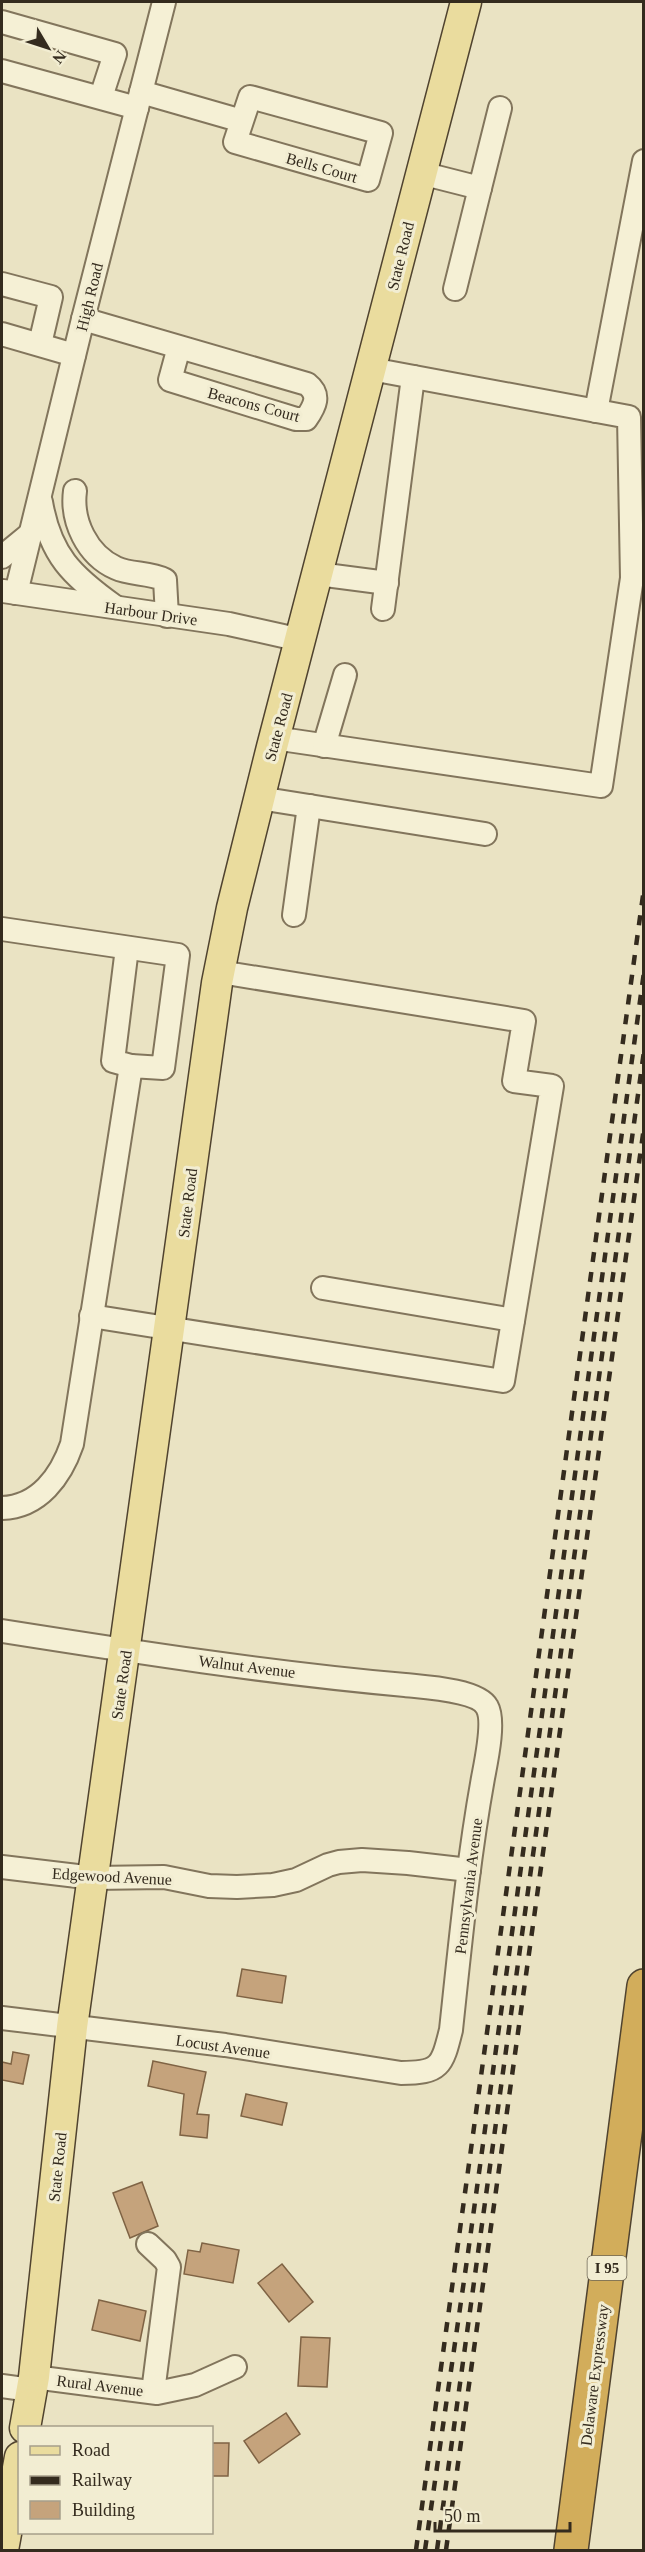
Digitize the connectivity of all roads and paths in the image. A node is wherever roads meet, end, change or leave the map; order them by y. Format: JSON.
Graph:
{"nodes":[{"id":1,"x":164,"y":2,"type":"edge"},
{"id":2,"x":466,"y":2,"type":"edge"},
{"id":3,"x":2,"y":22,"type":"edge"},
{"id":4,"x":2,"y":71,"type":"edge"},
{"id":5,"x":101,"y":97,"type":"junction"},
{"id":6,"x":139,"y":100,"type":"junction"},
{"id":7,"x":500,"y":108,"type":"dead end"},
{"id":8,"x":242,"y":121,"type":"junction"},
{"id":9,"x":644,"y":161,"type":"edge"},
{"id":10,"x":421,"y":173,"type":"junction"},
{"id":11,"x":480,"y":188,"type":"junction"},
{"id":12,"x":2,"y":284,"type":"edge"},
{"id":13,"x":454,"y":289,"type":"dead end"},
{"id":14,"x":83,"y":319,"type":"junction"},
{"id":15,"x":2,"y":334,"type":"edge"},
{"id":16,"x":40,"y":344,"type":"junction"},
{"id":17,"x":179,"y":347,"type":"junction"},
{"id":18,"x":74,"y":355,"type":"junction"},
{"id":19,"x":371,"y":369,"type":"junction"},
{"id":20,"x":413,"y":377,"type":"junction"},
{"id":21,"x":596,"y":411,"type":"junction"},
{"id":22,"x":75,"y":491,"type":"dead end"},
{"id":23,"x":40,"y":495,"type":"junction"},
{"id":24,"x":30,"y":534,"type":"junction"},
{"id":25,"x":2,"y":557,"type":"edge"},
{"id":26,"x":318,"y":574,"type":"junction"},
{"id":27,"x":387,"y":583,"type":"junction"},
{"id":28,"x":9,"y":592,"type":"edge"},
{"id":29,"x":117,"y":609,"type":"junction"},
{"id":30,"x":383,"y":609,"type":"dead end"},
{"id":31,"x":167,"y":616,"type":"junction"},
{"id":32,"x":301,"y":640,"type":"junction"},
{"id":33,"x":345,"y":675,"type":"dead end"},
{"id":34,"x":274,"y":738,"type":"junction"},
{"id":35,"x":324,"y":746,"type":"junction"},
{"id":36,"x":260,"y":798,"type":"junction"},
{"id":37,"x":309,"y":806,"type":"junction"},
{"id":38,"x":485,"y":834,"type":"dead end"},
{"id":39,"x":294,"y":915,"type":"dead end"},
{"id":40,"x":2,"y":928,"type":"edge"},
{"id":41,"x":127,"y":948,"type":"junction"},
{"id":42,"x":220,"y":972,"type":"junction"},
{"id":43,"x":131,"y":1066,"type":"junction"},
{"id":44,"x":323,"y":1288,"type":"dead end"},
{"id":45,"x":91,"y":1316,"type":"junction"},
{"id":46,"x":513,"y":1320,"type":"junction"},
{"id":47,"x":170,"y":1329,"type":"junction"},
{"id":48,"x":2,"y":1508,"type":"edge"},
{"id":49,"x":2,"y":1631,"type":"edge"},
{"id":50,"x":126,"y":1651,"type":"junction"},
{"id":51,"x":488,"y":1708,"type":"joint"},
{"id":52,"x":2,"y":1867,"type":"edge"},
{"id":53,"x":469,"y":1870,"type":"junction"},
{"id":54,"x":94,"y":1878,"type":"junction"},
{"id":55,"x":644,"y":1986,"type":"edge"},
{"id":56,"x":2,"y":2018,"type":"edge"},
{"id":57,"x":72,"y":2026,"type":"junction"},
{"id":58,"x":441,"y":2063,"type":"joint"},
{"id":59,"x":148,"y":2244,"type":"dead end"},
{"id":60,"x":235,"y":2367,"type":"dead end"},
{"id":61,"x":33,"y":2383,"type":"junction"},
{"id":62,"x":2,"y":2386,"type":"edge"},
{"id":63,"x":153,"y":2392,"type":"junction"},
{"id":64,"x":25,"y":2426,"type":"edge"},
{"id":65,"x":18,"y":2468,"type":"edge"},
{"id":66,"x":3,"y":2550,"type":"edge"},
{"id":67,"x":571,"y":2550,"type":"edge"}],
"edges":[{"from":1,"to":6,"type":"street","name":"High Road"},
{"from":2,"to":10,"type":"main road","name":"State Road"},
{"from":3,"to":5,"type":"street"},
{"from":4,"to":5,"type":"street"},
{"from":5,"to":6,"type":"street"},
{"from":6,"to":8,"type":"street"},
{"from":6,"to":14,"type":"street","name":"High Road"},
{"from":7,"to":11,"type":"street"},
{"from":8,"to":8,"type":"street","name":"Bells Court"},
{"from":9,"to":21,"type":"street"},
{"from":10,"to":11,"type":"street"},
{"from":10,"to":19,"type":"main road","name":"State Road"},
{"from":11,"to":13,"type":"street"},
{"from":12,"to":16,"type":"street"},
{"from":14,"to":17,"type":"street","name":"Beacons Court"},
{"from":14,"to":18,"type":"street","name":"High Road"},
{"from":15,"to":16,"type":"street"},
{"from":16,"to":18,"type":"street"},
{"from":17,"to":17,"type":"street","name":"Beacons Court"},
{"from":18,"to":23,"type":"street","name":"High Road"},
{"from":19,"to":20,"type":"street"},
{"from":19,"to":26,"type":"main road","name":"State Road"},
{"from":20,"to":21,"type":"street"},
{"from":20,"to":27,"type":"street"},
{"from":21,"to":35,"type":"street"},
{"from":22,"to":31,"type":"street"},
{"from":23,"to":24,"type":"street","name":"High Road"},
{"from":23,"to":29,"type":"street"},
{"from":24,"to":25,"type":"street"},
{"from":24,"to":28,"type":"street","name":"High Road"},
{"from":26,"to":27,"type":"street"},
{"from":26,"to":32,"type":"main road","name":"State Road"},
{"from":27,"to":30,"type":"street"},
{"from":28,"to":29,"type":"street","name":"Harbour Drive"},
{"from":29,"to":31,"type":"street","name":"Harbour Drive"},
{"from":31,"to":32,"type":"street","name":"Harbour Drive"},
{"from":32,"to":34,"type":"main road","name":"State Road"},
{"from":33,"to":35,"type":"street"},
{"from":34,"to":35,"type":"street"},
{"from":34,"to":36,"type":"main road","name":"State Road"},
{"from":36,"to":37,"type":"street"},
{"from":36,"to":42,"type":"main road","name":"State Road"},
{"from":37,"to":38,"type":"street"},
{"from":37,"to":39,"type":"street"},
{"from":40,"to":41,"type":"street"},
{"from":41,"to":43,"type":"street"},
{"from":41,"to":43,"type":"street"},
{"from":42,"to":46,"type":"street"},
{"from":42,"to":47,"type":"main road","name":"State Road"},
{"from":43,"to":45,"type":"street"},
{"from":44,"to":46,"type":"street"},
{"from":45,"to":47,"type":"street"},
{"from":45,"to":48,"type":"street"},
{"from":46,"to":47,"type":"street"},
{"from":47,"to":50,"type":"main road","name":"State Road"},
{"from":49,"to":50,"type":"street","name":"Walnut Avenue"},
{"from":50,"to":51,"type":"street","name":"Walnut Avenue"},
{"from":50,"to":54,"type":"main road","name":"State Road"},
{"from":51,"to":53,"type":"street","name":"Pennsylvania Avenue"},
{"from":52,"to":54,"type":"street","name":"Edgewood Avenue"},
{"from":53,"to":54,"type":"street","name":"Edgewood Avenue"},
{"from":53,"to":58,"type":"street","name":"Pennsylvania Avenue"},
{"from":54,"to":57,"type":"main road","name":"State Road"},
{"from":55,"to":67,"type":"highway","name":"Delaware Expressway","number":"I 95"},
{"from":56,"to":57,"type":"street","name":"Locust Avenue"},
{"from":57,"to":58,"type":"street","name":"Locust Avenue"},
{"from":57,"to":61,"type":"main road","name":"State Road"},
{"from":59,"to":63,"type":"street"},
{"from":60,"to":63,"type":"street","name":"Rural Avenue"},
{"from":61,"to":62,"type":"street","name":"Rural Avenue"},
{"from":61,"to":63,"type":"street","name":"Rural Avenue"},
{"from":61,"to":64,"type":"main road","name":"State Road"},
{"from":65,"to":66,"type":"main road"}]}
